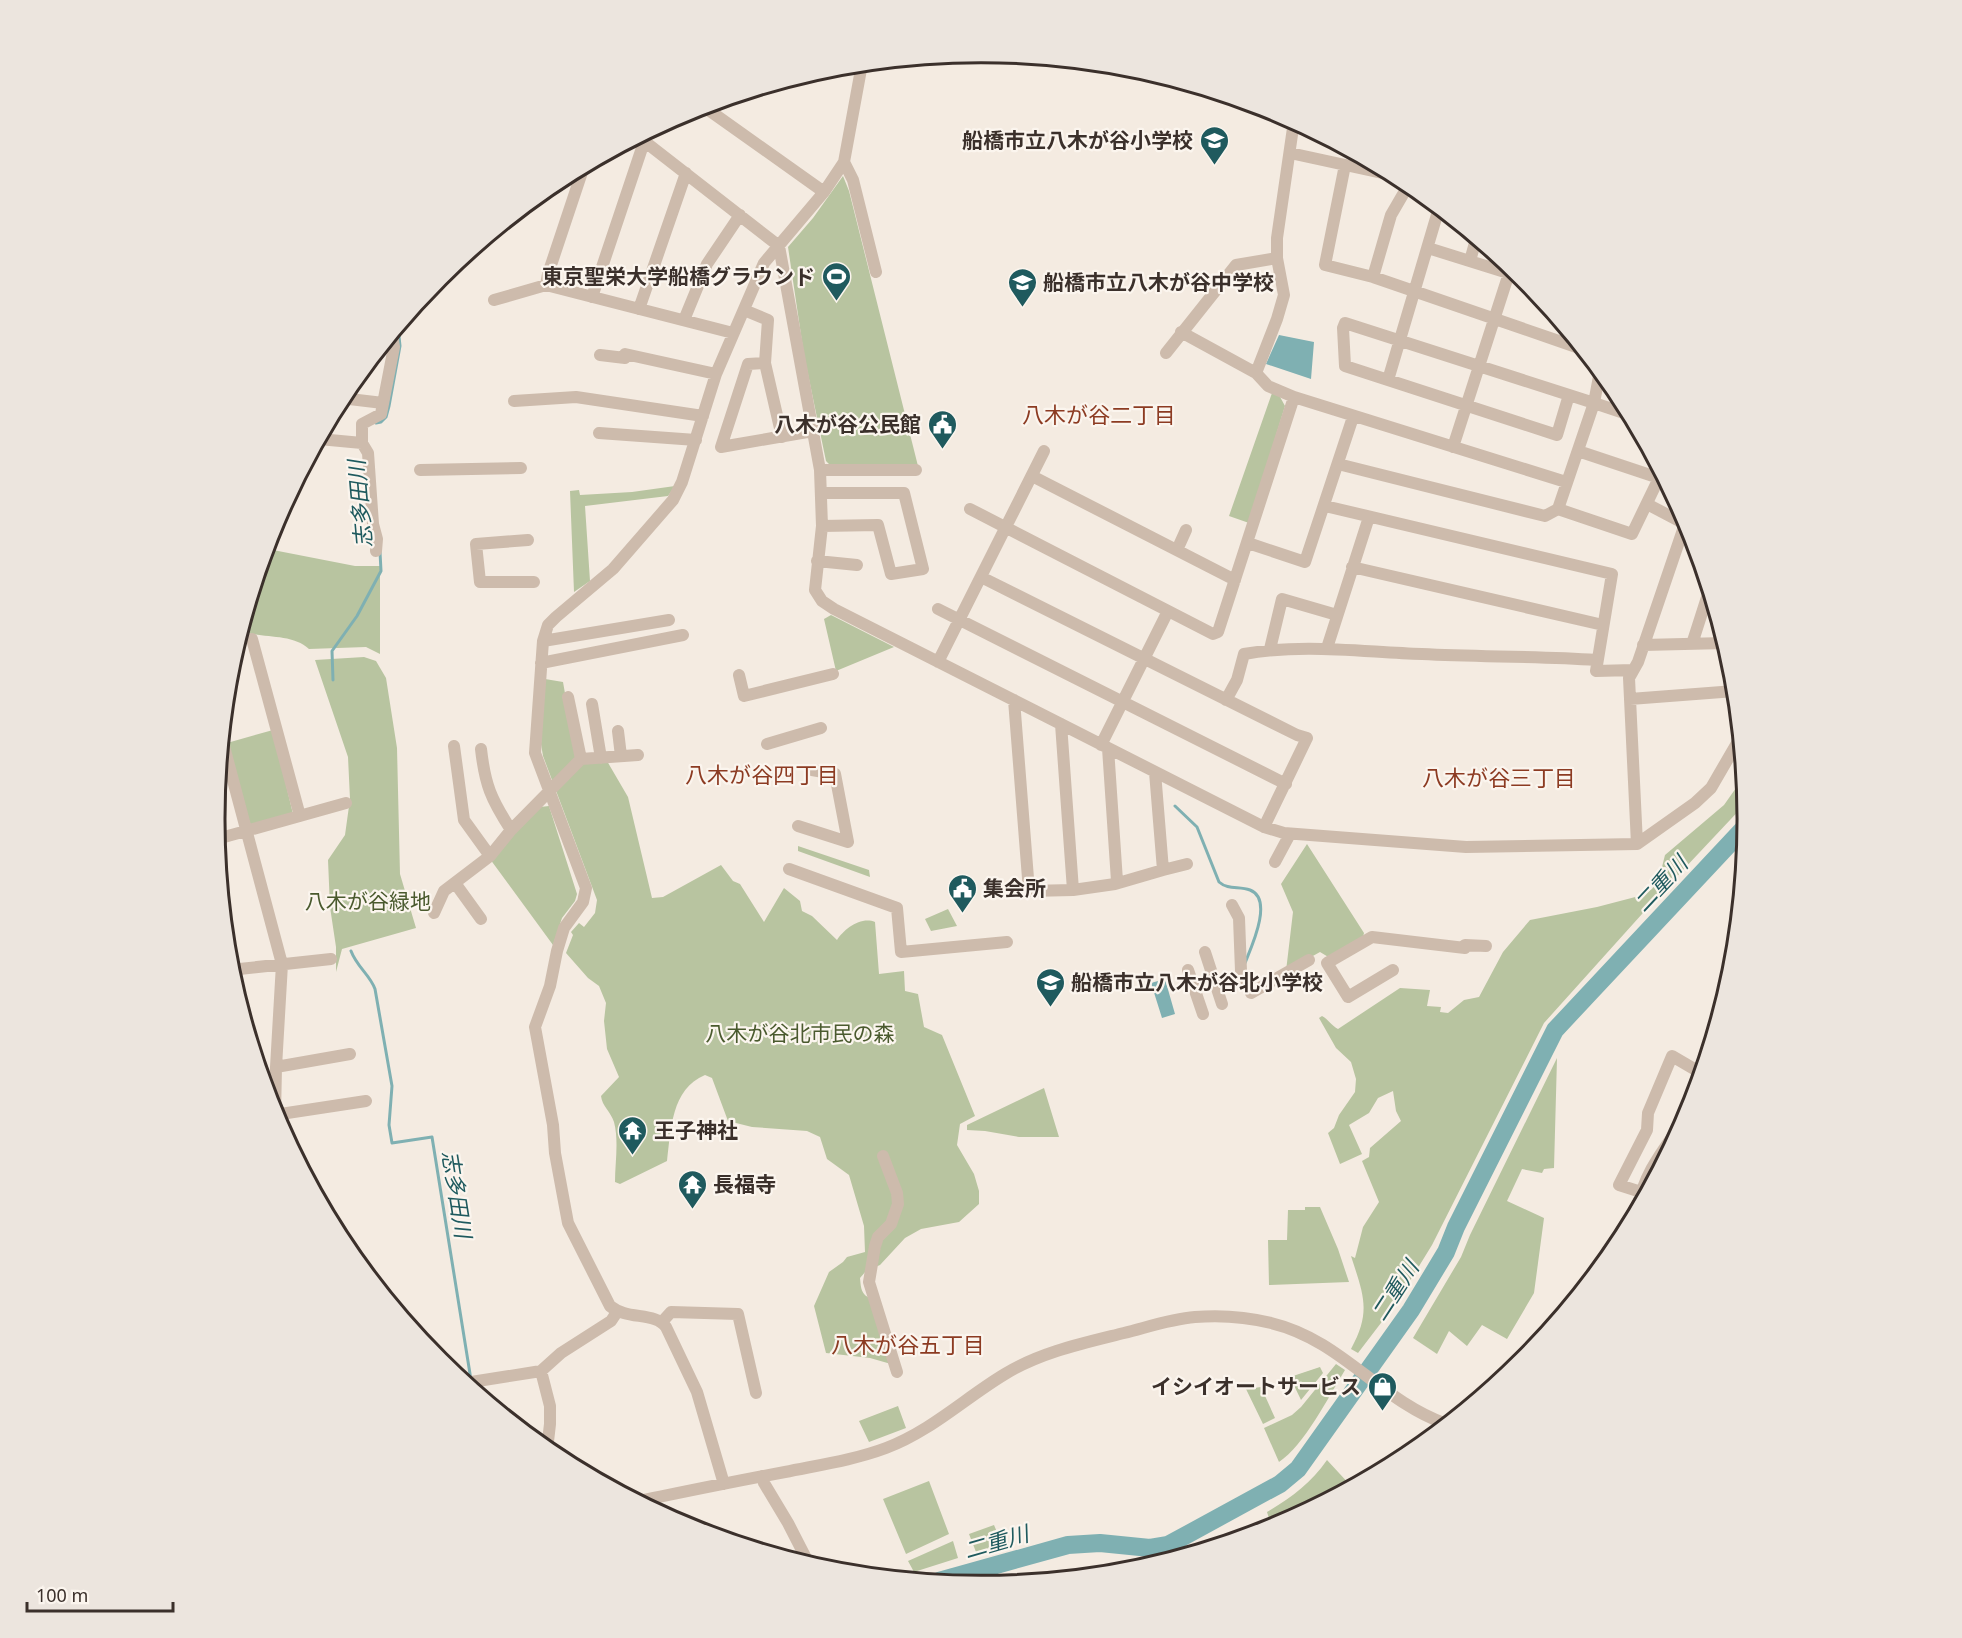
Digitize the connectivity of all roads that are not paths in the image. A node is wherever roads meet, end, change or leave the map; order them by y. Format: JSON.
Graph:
{"nodes":[{"id":1,"x":860,"y":73,"type":"edge"},
{"id":2,"x":713,"y":113,"type":"edge"},
{"id":3,"x":1293,"y":131,"type":"edge"},
{"id":4,"x":649,"y":140,"type":"edge"},
{"id":5,"x":644,"y":142,"type":"edge"},
{"id":6,"x":1290,"y":153,"type":"junction"},
{"id":7,"x":844,"y":162,"type":"junction"},
{"id":8,"x":1345,"y":165,"type":"junction"},
{"id":9,"x":1369,"y":170,"type":"edge"},
{"id":10,"x":686,"y":173,"type":"junction"},
{"id":11,"x":580,"y":178,"type":"edge"},
{"id":12,"x":824,"y":192,"type":"junction"},
{"id":13,"x":1404,"y":192,"type":"edge"},
{"id":14,"x":740,"y":215,"type":"junction"},
{"id":15,"x":1437,"y":216,"type":"edge"},
{"id":16,"x":779,"y":246,"type":"junction"},
{"id":17,"x":1474,"y":247,"type":"edge"},
{"id":18,"x":1428,"y":248,"type":"junction"},
{"id":19,"x":1277,"y":258,"type":"junction"},
{"id":20,"x":1470,"y":261,"type":"junction"},
{"id":21,"x":1498,"y":268,"type":"edge"},
{"id":22,"x":876,"y":272,"type":"dead end"},
{"id":23,"x":1373,"y":277,"type":"junction"},
{"id":24,"x":1508,"y":277,"type":"edge"},
{"id":25,"x":546,"y":285,"type":"junction"},
{"id":26,"x":1414,"y":292,"type":"junction"},
{"id":27,"x":592,"y":297,"type":"junction"},
{"id":28,"x":494,"y":300,"type":"dead end"},
{"id":29,"x":639,"y":309,"type":"junction"},
{"id":30,"x":744,"y":310,"type":"junction"},
{"id":31,"x":684,"y":320,"type":"junction"},
{"id":32,"x":1494,"y":320,"type":"junction"},
{"id":33,"x":1181,"y":332,"type":"junction"},
{"id":34,"x":733,"y":333,"type":"junction"},
{"id":35,"x":1401,"y":341,"type":"junction"},
{"id":36,"x":394,"y":344,"type":"edge"},
{"id":37,"x":1568,"y":344,"type":"edge"},
{"id":38,"x":1166,"y":353,"type":"dead end"},
{"id":39,"x":600,"y":355,"type":"dead end"},
{"id":40,"x":765,"y":363,"type":"junction"},
{"id":41,"x":1479,"y":366,"type":"junction"},
{"id":42,"x":1256,"y":373,"type":"junction"},
{"id":43,"x":716,"y":374,"type":"junction"},
{"id":44,"x":1388,"y":380,"type":"junction"},
{"id":45,"x":1598,"y":382,"type":"edge"},
{"id":46,"x":1569,"y":395,"type":"junction"},
{"id":47,"x":1294,"y":397,"type":"junction"},
{"id":48,"x":352,"y":399,"type":"edge"},
{"id":49,"x":514,"y":401,"type":"dead end"},
{"id":50,"x":383,"y":403,"type":"junction"},
{"id":51,"x":1594,"y":403,"type":"junction"},
{"id":52,"x":1466,"y":406,"type":"junction"},
{"id":53,"x":1617,"y":411,"type":"edge"},
{"id":54,"x":703,"y":416,"type":"junction"},
{"id":55,"x":1353,"y":417,"type":"junction"},
{"id":56,"x":813,"y":431,"type":"junction"},
{"id":57,"x":599,"y":433,"type":"dead end"},
{"id":58,"x":782,"y":437,"type":"junction"},
{"id":59,"x":327,"y":440,"type":"edge"},
{"id":60,"x":696,"y":440,"type":"junction"},
{"id":61,"x":362,"y":443,"type":"junction"},
{"id":62,"x":1452,"y":447,"type":"junction"},
{"id":63,"x":1044,"y":451,"type":"dead end"},
{"id":64,"x":1578,"y":451,"type":"junction"},
{"id":65,"x":1338,"y":464,"type":"junction"},
{"id":66,"x":522,"y":468,"type":"dead end"},
{"id":67,"x":820,"y":470,"type":"junction"},
{"id":68,"x":916,"y":470,"type":"dead end"},
{"id":69,"x":420,"y":471,"type":"dead end"},
{"id":70,"x":1032,"y":477,"type":"junction"},
{"id":71,"x":1655,"y":477,"type":"edge"},
{"id":72,"x":1566,"y":482,"type":"junction"},
{"id":73,"x":1657,"y":482,"type":"edge"},
{"id":74,"x":822,"y":493,"type":"junction"},
{"id":75,"x":1647,"y":504,"type":"junction"},
{"id":76,"x":1325,"y":506,"type":"junction"},
{"id":77,"x":970,"y":509,"type":"dead end"},
{"id":78,"x":1558,"y":509,"type":"junction"},
{"id":79,"x":1673,"y":516,"type":"edge"},
{"id":80,"x":1369,"y":517,"type":"junction"},
{"id":81,"x":822,"y":526,"type":"junction"},
{"id":82,"x":1006,"y":527,"type":"junction"},
{"id":83,"x":1186,"y":530,"type":"dead end"},
{"id":84,"x":1681,"y":534,"type":"edge"},
{"id":85,"x":528,"y":540,"type":"dead end"},
{"id":86,"x":1248,"y":543,"type":"junction"},
{"id":87,"x":1177,"y":550,"type":"junction"},
{"id":88,"x":375,"y":551,"type":"dead end"},
{"id":89,"x":817,"y":561,"type":"junction"},
{"id":90,"x":856,"y":565,"type":"dead end"},
{"id":91,"x":1353,"y":567,"type":"junction"},
{"id":92,"x":981,"y":577,"type":"junction"},
{"id":93,"x":1235,"y":580,"type":"junction"},
{"id":94,"x":534,"y":582,"type":"dead end"},
{"id":95,"x":1705,"y":603,"type":"edge"},
{"id":96,"x":938,"y":609,"type":"dead end"},
{"id":97,"x":1168,"y":611,"type":"junction"},
{"id":98,"x":1337,"y":615,"type":"junction"},
{"id":99,"x":669,"y":620,"type":"dead end"},
{"id":100,"x":959,"y":620,"type":"junction"},
{"id":101,"x":1603,"y":625,"type":"junction"},
{"id":102,"x":683,"y":635,"type":"dead end"},
{"id":103,"x":252,"y":639,"type":"dead end"},
{"id":104,"x":543,"y":641,"type":"junction"},
{"id":105,"x":1716,"y":643,"type":"edge"},
{"id":106,"x":1692,"y":644,"type":"junction"},
{"id":107,"x":1643,"y":645,"type":"junction"},
{"id":108,"x":1327,"y":648,"type":"junction"},
{"id":109,"x":1270,"y":649,"type":"junction"},
{"id":110,"x":1144,"y":659,"type":"junction"},
{"id":111,"x":1596,"y":660,"type":"junction"},
{"id":112,"x":938,"y":662,"type":"junction"},
{"id":113,"x":541,"y":663,"type":"junction"},
{"id":114,"x":1633,"y":670,"type":"junction"},
{"id":115,"x":833,"y":674,"type":"dead end"},
{"id":116,"x":739,"y":675,"type":"dead end"},
{"id":117,"x":1726,"y":692,"type":"edge"},
{"id":118,"x":568,"y":697,"type":"dead end"},
{"id":119,"x":1226,"y":699,"type":"junction"},
{"id":120,"x":1630,"y":699,"type":"junction"},
{"id":121,"x":1014,"y":700,"type":"junction"},
{"id":122,"x":1123,"y":702,"type":"junction"},
{"id":123,"x":592,"y":704,"type":"dead end"},
{"id":124,"x":1061,"y":724,"type":"junction"},
{"id":125,"x":821,"y":728,"type":"dead end"},
{"id":126,"x":618,"y":731,"type":"dead end"},
{"id":127,"x":768,"y":744,"type":"dead end"},
{"id":128,"x":454,"y":746,"type":"dead end"},
{"id":129,"x":1105,"y":746,"type":"junction"},
{"id":130,"x":481,"y":749,"type":"dead end"},
{"id":131,"x":1733,"y":749,"type":"edge"},
{"id":132,"x":638,"y":755,"type":"dead end"},
{"id":133,"x":621,"y":756,"type":"junction"},
{"id":134,"x":601,"y":758,"type":"junction"},
{"id":135,"x":581,"y":759,"type":"junction"},
{"id":136,"x":228,"y":760,"type":"edge"},
{"id":137,"x":812,"y":770,"type":"dead end"},
{"id":138,"x":1155,"y":772,"type":"junction"},
{"id":139,"x":1286,"y":784,"type":"junction"},
{"id":140,"x":549,"y":793,"type":"junction"},
{"id":141,"x":346,"y":803,"type":"dead end"},
{"id":142,"x":300,"y":816,"type":"junction"},
{"id":143,"x":798,"y":826,"type":"dead end"},
{"id":144,"x":1264,"y":828,"type":"junction"},
{"id":145,"x":511,"y":830,"type":"junction"},
{"id":146,"x":248,"y":831,"type":"junction"},
{"id":147,"x":1290,"y":834,"type":"junction"},
{"id":148,"x":226,"y":837,"type":"edge"},
{"id":149,"x":1637,"y":844,"type":"junction"},
{"id":150,"x":490,"y":856,"type":"junction"},
{"id":151,"x":1275,"y":862,"type":"dead end"},
{"id":152,"x":1187,"y":864,"type":"dead end"},
{"id":153,"x":789,"y":869,"type":"dead end"},
{"id":154,"x":1163,"y":870,"type":"junction"},
{"id":155,"x":455,"y":883,"type":"junction"},
{"id":156,"x":1116,"y":884,"type":"junction"},
{"id":157,"x":1072,"y":890,"type":"junction"},
{"id":158,"x":1232,"y":905,"type":"dead end"},
{"id":159,"x":434,"y":913,"type":"dead end"},
{"id":160,"x":481,"y":919,"type":"dead end"},
{"id":161,"x":1007,"y":942,"type":"dead end"},
{"id":162,"x":1486,"y":946,"type":"dead end"},
{"id":163,"x":1204,"y":952,"type":"dead end"},
{"id":164,"x":331,"y":959,"type":"dead end"},
{"id":165,"x":1310,"y":960,"type":"dead end"},
{"id":166,"x":282,"y":964,"type":"junction"},
{"id":167,"x":241,"y":969,"type":"edge"},
{"id":168,"x":1188,"y":970,"type":"dead end"},
{"id":169,"x":1393,"y":970,"type":"dead end"},
{"id":170,"x":1222,"y":1004,"type":"dead end"},
{"id":171,"x":1203,"y":1014,"type":"dead end"},
{"id":172,"x":350,"y":1054,"type":"dead end"},
{"id":173,"x":276,"y":1067,"type":"junction"},
{"id":174,"x":1694,"y":1069,"type":"edge"},
{"id":175,"x":276,"y":1089,"type":"edge"},
{"id":176,"x":366,"y":1101,"type":"dead end"},
{"id":177,"x":285,"y":1113,"type":"edge"},
{"id":178,"x":883,"y":1156,"type":"dead end"},
{"id":179,"x":1639,"y":1191,"type":"edge"},
{"id":180,"x":617,"y":1312,"type":"junction"},
{"id":181,"x":662,"y":1322,"type":"junction"},
{"id":182,"x":542,"y":1371,"type":"junction"},
{"id":183,"x":897,"y":1372,"type":"dead end"},
{"id":184,"x":476,"y":1381,"type":"edge"},
{"id":185,"x":756,"y":1393,"type":"dead end"},
{"id":186,"x":1438,"y":1421,"type":"edge"},
{"id":187,"x":548,"y":1439,"type":"edge"},
{"id":188,"x":762,"y":1476,"type":"junction"},
{"id":189,"x":723,"y":1480,"type":"junction"},
{"id":190,"x":650,"y":1498,"type":"edge"},
{"id":191,"x":803,"y":1553,"type":"edge"}],
"edges":[{"from":1,"to":7,"type":"street"},
{"from":2,"to":12,"type":"street"},
{"from":3,"to":6,"type":"street"},
{"from":4,"to":10,"type":"street"},
{"from":5,"to":27,"type":"street"},
{"from":6,"to":8,"type":"street"},
{"from":6,"to":19,"type":"street"},
{"from":7,"to":12,"type":"street"},
{"from":7,"to":22,"type":"street"},
{"from":8,"to":9,"type":"street"},
{"from":8,"to":23,"type":"street"},
{"from":10,"to":14,"type":"street"},
{"from":10,"to":29,"type":"street"},
{"from":11,"to":25,"type":"street"},
{"from":12,"to":16,"type":"street"},
{"from":13,"to":23,"type":"street"},
{"from":14,"to":16,"type":"street"},
{"from":14,"to":31,"type":"street"},
{"from":15,"to":18,"type":"street"},
{"from":16,"to":30,"type":"street"},
{"from":16,"to":56,"type":"street"},
{"from":17,"to":20,"type":"street"},
{"from":18,"to":20,"type":"street"},
{"from":18,"to":26,"type":"street"},
{"from":19,"to":33,"type":"street"},
{"from":19,"to":42,"type":"street"},
{"from":20,"to":21,"type":"street"},
{"from":23,"to":26,"type":"street"},
{"from":24,"to":32,"type":"street"},
{"from":25,"to":27,"type":"street"},
{"from":25,"to":28,"type":"street"},
{"from":26,"to":32,"type":"street"},
{"from":26,"to":35,"type":"street"},
{"from":27,"to":29,"type":"street"},
{"from":29,"to":31,"type":"street"},
{"from":30,"to":34,"type":"street"},
{"from":30,"to":40,"type":"street"},
{"from":31,"to":34,"type":"street"},
{"from":32,"to":37,"type":"street"},
{"from":32,"to":41,"type":"street"},
{"from":33,"to":38,"type":"street"},
{"from":33,"to":42,"type":"street"},
{"from":34,"to":43,"type":"street"},
{"from":35,"to":41,"type":"street"},
{"from":35,"to":44,"type":"street"},
{"from":35,"to":44,"type":"street"},
{"from":36,"to":50,"type":"street"},
{"from":39,"to":43,"type":"street"},
{"from":40,"to":58,"type":"street"},
{"from":40,"to":58,"type":"street"},
{"from":41,"to":46,"type":"street"},
{"from":41,"to":52,"type":"street"},
{"from":42,"to":47,"type":"street"},
{"from":43,"to":54,"type":"street"},
{"from":44,"to":52,"type":"street"},
{"from":45,"to":51,"type":"street"},
{"from":46,"to":51,"type":"street"},
{"from":46,"to":52,"type":"street"},
{"from":47,"to":55,"type":"street"},
{"from":47,"to":86,"type":"street"},
{"from":48,"to":50,"type":"street"},
{"from":49,"to":54,"type":"street"},
{"from":50,"to":61,"type":"street"},
{"from":51,"to":53,"type":"street"},
{"from":51,"to":64,"type":"street"},
{"from":52,"to":62,"type":"street"},
{"from":54,"to":60,"type":"street"},
{"from":55,"to":62,"type":"street"},
{"from":55,"to":65,"type":"street"},
{"from":56,"to":58,"type":"street"},
{"from":56,"to":67,"type":"street"},
{"from":57,"to":60,"type":"street"},
{"from":59,"to":61,"type":"street"},
{"from":60,"to":104,"type":"street"},
{"from":61,"to":88,"type":"street"},
{"from":62,"to":72,"type":"street"},
{"from":63,"to":70,"type":"street"},
{"from":64,"to":71,"type":"street"},
{"from":64,"to":72,"type":"street"},
{"from":65,"to":76,"type":"street"},
{"from":65,"to":78,"type":"street"},
{"from":66,"to":69,"type":"street"},
{"from":67,"to":68,"type":"street"},
{"from":67,"to":74,"type":"street"},
{"from":70,"to":82,"type":"street"},
{"from":70,"to":87,"type":"street"},
{"from":72,"to":78,"type":"street"},
{"from":73,"to":75,"type":"street"},
{"from":74,"to":81,"type":"street"},
{"from":74,"to":81,"type":"street"},
{"from":75,"to":78,"type":"street"},
{"from":75,"to":79,"type":"street"},
{"from":76,"to":80,"type":"street"},
{"from":76,"to":86,"type":"street"},
{"from":77,"to":82,"type":"street"},
{"from":80,"to":91,"type":"street"},
{"from":80,"to":101,"type":"street"},
{"from":81,"to":89,"type":"street"},
{"from":82,"to":92,"type":"street"},
{"from":82,"to":97,"type":"street"},
{"from":83,"to":87,"type":"street"},
{"from":84,"to":107,"type":"street"},
{"from":85,"to":94,"type":"street"},
{"from":86,"to":93,"type":"street"},
{"from":87,"to":93,"type":"street"},
{"from":89,"to":90,"type":"street"},
{"from":89,"to":112,"type":"street"},
{"from":91,"to":98,"type":"street"},
{"from":91,"to":101,"type":"street"},
{"from":92,"to":100,"type":"street"},
{"from":92,"to":110,"type":"street"},
{"from":93,"to":97,"type":"street"},
{"from":95,"to":106,"type":"street"},
{"from":96,"to":100,"type":"street"},
{"from":97,"to":110,"type":"street"},
{"from":98,"to":108,"type":"street"},
{"from":98,"to":109,"type":"street"},
{"from":99,"to":104,"type":"street"},
{"from":100,"to":112,"type":"street"},
{"from":100,"to":122,"type":"street"},
{"from":101,"to":111,"type":"street"},
{"from":102,"to":113,"type":"street"},
{"from":103,"to":142,"type":"street"},
{"from":104,"to":113,"type":"street"},
{"from":105,"to":106,"type":"street"},
{"from":106,"to":107,"type":"street"},
{"from":107,"to":114,"type":"street"},
{"from":108,"to":109,"type":"street"},
{"from":108,"to":111,"type":"street"},
{"from":109,"to":119,"type":"street"},
{"from":110,"to":119,"type":"street"},
{"from":110,"to":122,"type":"street"},
{"from":111,"to":114,"type":"street"},
{"from":112,"to":121,"type":"street"},
{"from":113,"to":140,"type":"street"},
{"from":114,"to":120,"type":"street"},
{"from":115,"to":116,"type":"street"},
{"from":117,"to":120,"type":"street"},
{"from":118,"to":135,"type":"street"},
{"from":119,"to":139,"type":"street"},
{"from":120,"to":149,"type":"street"},
{"from":121,"to":124,"type":"street"},
{"from":121,"to":157,"type":"street"},
{"from":122,"to":129,"type":"street"},
{"from":122,"to":139,"type":"street"},
{"from":123,"to":134,"type":"street"},
{"from":124,"to":129,"type":"street"},
{"from":124,"to":157,"type":"street"},
{"from":125,"to":127,"type":"street"},
{"from":126,"to":133,"type":"street"},
{"from":128,"to":150,"type":"street"},
{"from":129,"to":138,"type":"street"},
{"from":129,"to":156,"type":"street"},
{"from":130,"to":145,"type":"street"},
{"from":131,"to":149,"type":"street"},
{"from":132,"to":133,"type":"street"},
{"from":133,"to":134,"type":"street"},
{"from":134,"to":135,"type":"street"},
{"from":135,"to":140,"type":"street"},
{"from":136,"to":146,"type":"street"},
{"from":137,"to":143,"type":"street"},
{"from":138,"to":144,"type":"street"},
{"from":138,"to":154,"type":"street"},
{"from":139,"to":144,"type":"street"},
{"from":140,"to":145,"type":"street"},
{"from":140,"to":180,"type":"street"},
{"from":141,"to":142,"type":"street"},
{"from":142,"to":146,"type":"street"},
{"from":144,"to":147,"type":"street"},
{"from":145,"to":150,"type":"street"},
{"from":146,"to":148,"type":"street"},
{"from":146,"to":166,"type":"street"},
{"from":147,"to":149,"type":"street"},
{"from":147,"to":151,"type":"street"},
{"from":150,"to":155,"type":"street"},
{"from":152,"to":154,"type":"street"},
{"from":153,"to":161,"type":"street"},
{"from":154,"to":156,"type":"street"},
{"from":155,"to":159,"type":"street"},
{"from":155,"to":160,"type":"street"},
{"from":156,"to":157,"type":"street"},
{"from":158,"to":165,"type":"street"},
{"from":162,"to":169,"type":"street"},
{"from":163,"to":170,"type":"street"},
{"from":164,"to":166,"type":"street"},
{"from":166,"to":167,"type":"street"},
{"from":166,"to":173,"type":"street"},
{"from":168,"to":171,"type":"street"},
{"from":172,"to":173,"type":"street"},
{"from":173,"to":175,"type":"street"},
{"from":174,"to":179,"type":"street"},
{"from":176,"to":177,"type":"street"},
{"from":178,"to":183,"type":"street"},
{"from":180,"to":181,"type":"street"},
{"from":180,"to":182,"type":"street"},
{"from":181,"to":185,"type":"street"},
{"from":181,"to":189,"type":"street"},
{"from":182,"to":184,"type":"street"},
{"from":182,"to":187,"type":"street"},
{"from":186,"to":188,"type":"street"},
{"from":188,"to":189,"type":"street"},
{"from":188,"to":191,"type":"street"},
{"from":189,"to":190,"type":"street"}]}
